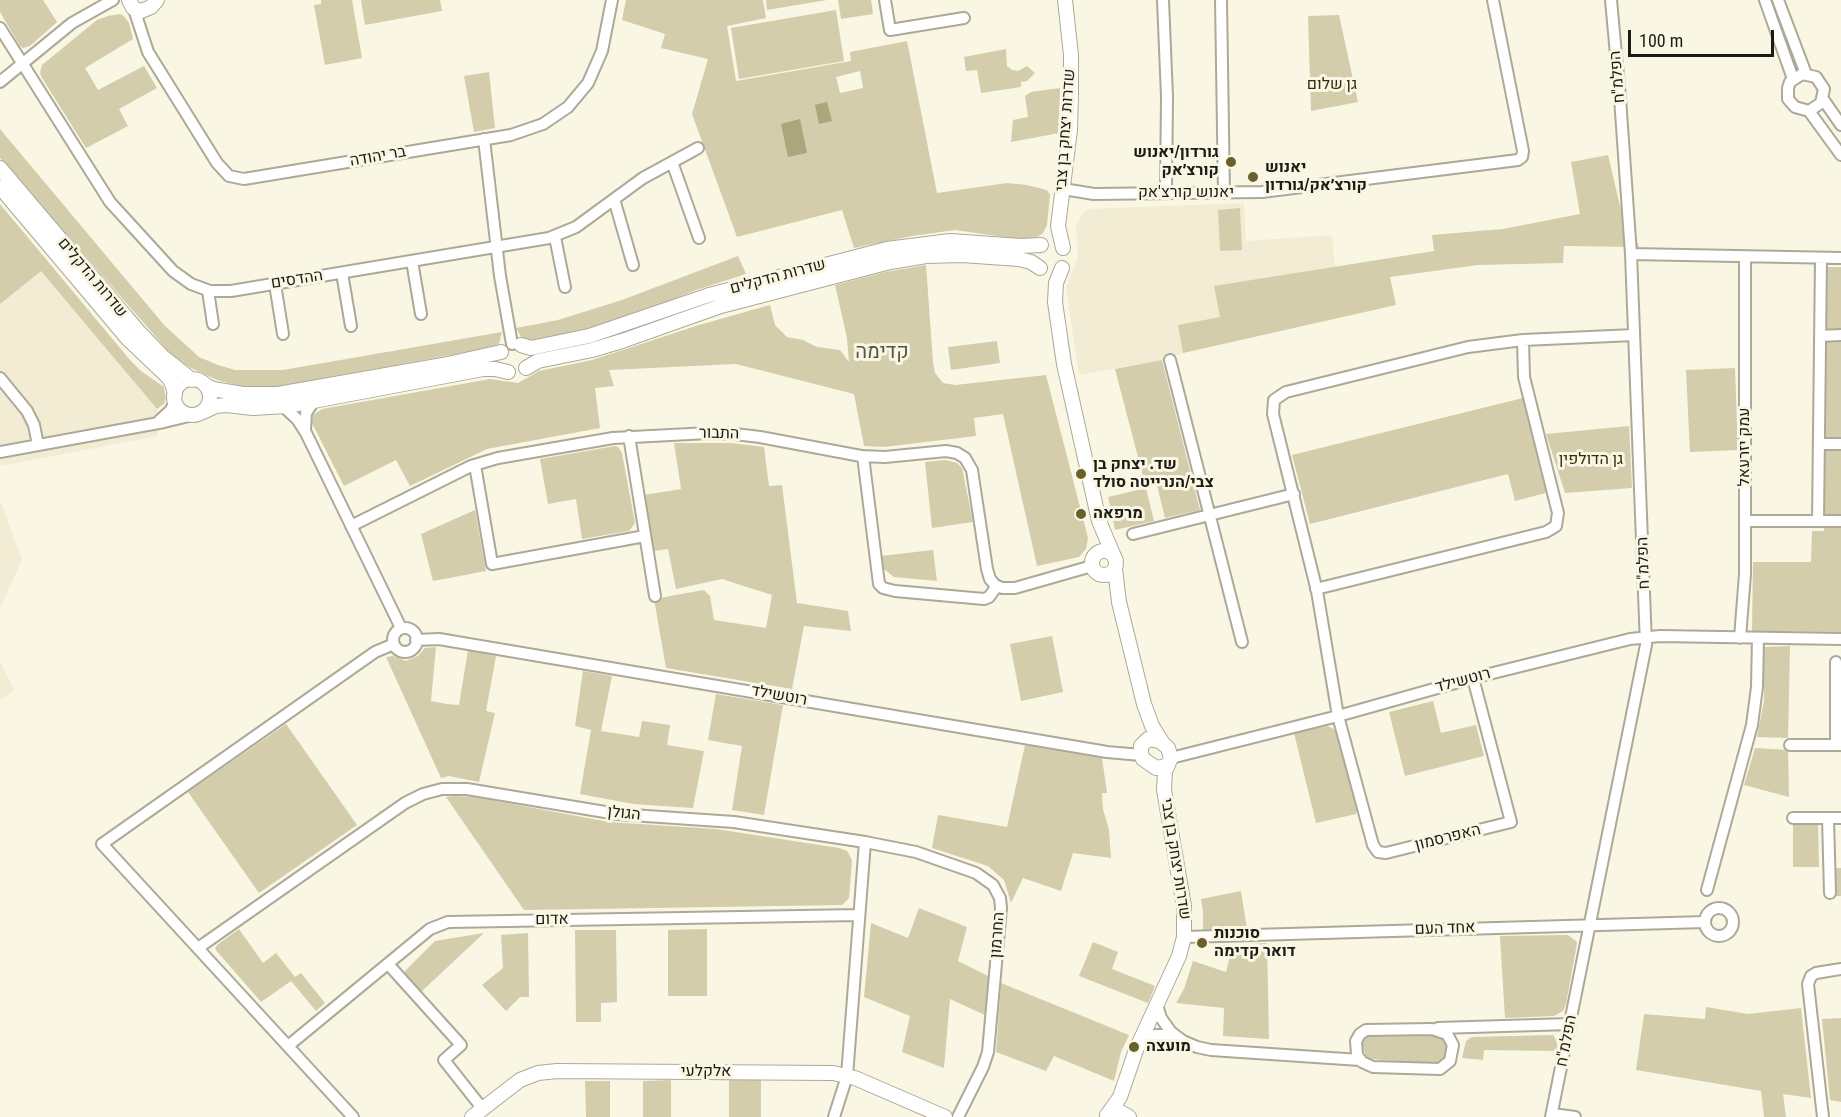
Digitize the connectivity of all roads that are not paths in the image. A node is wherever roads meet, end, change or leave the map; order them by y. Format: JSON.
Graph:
{"nodes":[{"id":1,"x":612,"y":0,"type":"edge"},
{"id":2,"x":885,"y":0,"type":"edge"},
{"id":3,"x":1065,"y":0,"type":"edge"},
{"id":4,"x":1163,"y":0,"type":"edge"},
{"id":5,"x":1221,"y":0,"type":"edge"},
{"id":6,"x":1493,"y":0,"type":"edge"},
{"id":7,"x":1611,"y":0,"type":"edge"},
{"id":8,"x":1765,"y":0,"type":"edge"},
{"id":9,"x":1778,"y":0,"type":"edge"},
{"id":10,"x":109,"y":2,"type":"edge"},
{"id":11,"x":154,"y":4,"type":"edge"},
{"id":12,"x":132,"y":6,"type":"edge"},
{"id":13,"x":964,"y":18,"type":"dead end"},
{"id":14,"x":0,"y":28,"type":"edge"},
{"id":15,"x":143,"y":37,"type":"junction"},
{"id":16,"x":21,"y":64,"type":"junction"},
{"id":17,"x":1806,"y":74,"type":"junction"},
{"id":18,"x":1793,"y":79,"type":"junction"},
{"id":19,"x":0,"y":82,"type":"edge"},
{"id":20,"x":1823,"y":99,"type":"junction"},
{"id":21,"x":1809,"y":111,"type":"junction"},
{"id":22,"x":1841,"y":125,"type":"edge"},
{"id":23,"x":484,"y":139,"type":"junction"},
{"id":24,"x":698,"y":148,"type":"dead end"},
{"id":25,"x":1841,"y":155,"type":"edge"},
{"id":26,"x":672,"y":162,"type":"junction"},
{"id":27,"x":0,"y":168,"type":"edge"},
{"id":28,"x":0,"y":187,"type":"edge"},
{"id":29,"x":1063,"y":189,"type":"junction"},
{"id":30,"x":1166,"y":193,"type":"junction"},
{"id":31,"x":1224,"y":193,"type":"junction"},
{"id":32,"x":614,"y":199,"type":"junction"},
{"id":33,"x":1059,"y":224,"type":"junction"},
{"id":34,"x":555,"y":237,"type":"junction"},
{"id":35,"x":699,"y":238,"type":"dead end"},
{"id":36,"x":1043,"y":244,"type":"junction"},
{"id":37,"x":496,"y":247,"type":"junction"},
{"id":38,"x":1063,"y":248,"type":"junction"},
{"id":39,"x":1631,"y":254,"type":"junction"},
{"id":40,"x":1745,"y":256,"type":"junction"},
{"id":41,"x":1821,"y":258,"type":"junction"},
{"id":42,"x":1841,"y":258,"type":"edge"},
{"id":43,"x":412,"y":261,"type":"junction"},
{"id":44,"x":633,"y":266,"type":"dead end"},
{"id":45,"x":1062,"y":268,"type":"junction"},
{"id":46,"x":1041,"y":269,"type":"junction"},
{"id":47,"x":342,"y":273,"type":"junction"},
{"id":48,"x":275,"y":284,"type":"junction"},
{"id":49,"x":565,"y":287,"type":"dead end"},
{"id":50,"x":208,"y":291,"type":"junction"},
{"id":51,"x":1055,"y":306,"type":"junction"},
{"id":52,"x":421,"y":314,"type":"dead end"},
{"id":53,"x":213,"y":324,"type":"dead end"},
{"id":54,"x":351,"y":326,"type":"dead end"},
{"id":55,"x":283,"y":334,"type":"dead end"},
{"id":56,"x":1634,"y":335,"type":"junction"},
{"id":57,"x":1841,"y":335,"type":"edge"},
{"id":58,"x":1820,"y":336,"type":"junction"},
{"id":59,"x":1523,"y":340,"type":"junction"},
{"id":60,"x":511,"y":347,"type":"junction"},
{"id":61,"x":1170,"y":360,"type":"dead end"},
{"id":62,"x":526,"y":368,"type":"junction"},
{"id":63,"x":508,"y":372,"type":"junction"},
{"id":64,"x":0,"y":378,"type":"edge"},
{"id":65,"x":199,"y":382,"type":"junction"},
{"id":66,"x":175,"y":398,"type":"junction"},
{"id":67,"x":314,"y":401,"type":"junction"},
{"id":68,"x":284,"y":407,"type":"junction"},
{"id":69,"x":198,"y":413,"type":"junction"},
{"id":70,"x":152,"y":424,"type":"junction"},
{"id":71,"x":306,"y":433,"type":"junction"},
{"id":72,"x":629,"y":436,"type":"junction"},
{"id":73,"x":1819,"y":444,"type":"junction"},
{"id":74,"x":1841,"y":444,"type":"edge"},
{"id":75,"x":38,"y":445,"type":"junction"},
{"id":76,"x":0,"y":452,"type":"edge"},
{"id":77,"x":863,"y":456,"type":"junction"},
{"id":78,"x":475,"y":465,"type":"junction"},
{"id":79,"x":1294,"y":494,"type":"junction"},
{"id":80,"x":1210,"y":515,"type":"junction"},
{"id":81,"x":1099,"y":520,"type":"junction"},
{"id":82,"x":1745,"y":521,"type":"junction"},
{"id":83,"x":1818,"y":521,"type":"junction"},
{"id":84,"x":1841,"y":521,"type":"edge"},
{"id":85,"x":351,"y":526,"type":"junction"},
{"id":86,"x":1133,"y":534,"type":"dead end"},
{"id":87,"x":645,"y":536,"type":"junction"},
{"id":88,"x":1113,"y":554,"type":"junction"},
{"id":89,"x":1095,"y":565,"type":"junction"},
{"id":90,"x":1115,"y":569,"type":"junction"},
{"id":91,"x":997,"y":586,"type":"junction"},
{"id":92,"x":1316,"y":589,"type":"junction"},
{"id":93,"x":655,"y":596,"type":"dead end"},
{"id":94,"x":1119,"y":602,"type":"junction"},
{"id":95,"x":400,"y":628,"type":"junction"},
{"id":96,"x":1646,"y":637,"type":"junction"},
{"id":97,"x":1740,"y":638,"type":"junction"},
{"id":98,"x":1758,"y":638,"type":"junction"},
{"id":99,"x":416,"y":639,"type":"junction"},
{"id":100,"x":1841,"y":639,"type":"edge"},
{"id":101,"x":1242,"y":642,"type":"dead end"},
{"id":102,"x":394,"y":644,"type":"junction"},
{"id":103,"x":1836,"y":662,"type":"dead end"},
{"id":104,"x":1473,"y":678,"type":"junction"},
{"id":105,"x":1144,"y":704,"type":"junction"},
{"id":106,"x":1338,"y":716,"type":"junction"},
{"id":107,"x":1162,"y":742,"type":"junction"},
{"id":108,"x":1790,"y":746,"type":"dead end"},
{"id":109,"x":1838,"y":746,"type":"edge"},
{"id":110,"x":1142,"y":749,"type":"junction"},
{"id":111,"x":1170,"y":761,"type":"junction"},
{"id":112,"x":1151,"y":766,"type":"junction"},
{"id":113,"x":1164,"y":790,"type":"junction"},
{"id":114,"x":1793,"y":818,"type":"dead end"},
{"id":115,"x":1828,"y":818,"type":"junction"},
{"id":116,"x":1841,"y":819,"type":"edge"},
{"id":117,"x":865,"y":842,"type":"junction"},
{"id":118,"x":1707,"y":890,"type":"dead end"},
{"id":119,"x":1830,"y":893,"type":"dead end"},
{"id":120,"x":859,"y":915,"type":"junction"},
{"id":121,"x":1705,"y":922,"type":"dead end"},
{"id":122,"x":1590,"y":925,"type":"junction"},
{"id":123,"x":1184,"y":937,"type":"junction"},
{"id":124,"x":198,"y":948,"type":"junction"},
{"id":125,"x":388,"y":964,"type":"junction"},
{"id":126,"x":1841,"y":969,"type":"edge"},
{"id":127,"x":1157,"y":1005,"type":"junction"},
{"id":128,"x":1570,"y":1024,"type":"junction"},
{"id":129,"x":1471,"y":1028,"type":"junction"},
{"id":130,"x":1432,"y":1029,"type":"junction"},
{"id":131,"x":1174,"y":1035,"type":"junction"},
{"id":132,"x":1356,"y":1041,"type":"junction"},
{"id":133,"x":1140,"y":1042,"type":"junction"},
{"id":134,"x":288,"y":1046,"type":"junction"},
{"id":135,"x":1453,"y":1049,"type":"junction"},
{"id":136,"x":1335,"y":1058,"type":"junction"},
{"id":137,"x":1360,"y":1060,"type":"junction"},
{"id":138,"x":847,"y":1076,"type":"junction"},
{"id":139,"x":1121,"y":1095,"type":"junction"},
{"id":140,"x":477,"y":1113,"type":"edge"},
{"id":141,"x":1107,"y":1115,"type":"edge"},
{"id":142,"x":1128,"y":1116,"type":"edge"},
{"id":143,"x":1552,"y":1116,"type":"edge"},
{"id":144,"x":353,"y":1117,"type":"edge"},
{"id":145,"x":834,"y":1117,"type":"edge"},
{"id":146,"x":945,"y":1117,"type":"edge"},
{"id":147,"x":958,"y":1117,"type":"edge"},
{"id":148,"x":1575,"y":1117,"type":"edge"},
{"id":149,"x":1823,"y":1117,"type":"edge"}],
"edges":[{"from":1,"to":23,"type":"street","name":"בר יהודה"},
{"from":2,"to":13,"type":"street"},
{"from":3,"to":29,"type":"street","name":"שדרות יצחק בן צבי"},
{"from":4,"to":30,"type":"street"},
{"from":5,"to":31,"type":"street"},
{"from":6,"to":31,"type":"street","name":"יאנוש קורצ'אק"},
{"from":7,"to":39,"type":"street","name":"הפלמ\"ח"},
{"from":8,"to":18,"type":"street"},
{"from":9,"to":17,"type":"street"},
{"from":10,"to":12,"type":"street"},
{"from":10,"to":16,"type":"street"},
{"from":11,"to":12,"type":"street"},
{"from":11,"to":15,"type":"street"},
{"from":12,"to":15,"type":"street","name":"בר יהודה"},
{"from":14,"to":16,"type":"street","name":"ההדסים"},
{"from":15,"to":23,"type":"street","name":"בר יהודה"},
{"from":16,"to":19,"type":"street"},
{"from":16,"to":50,"type":"street","name":"ההדסים"},
{"from":17,"to":18,"type":"street"},
{"from":17,"to":20,"type":"street"},
{"from":18,"to":21,"type":"street"},
{"from":20,"to":21,"type":"street"},
{"from":20,"to":22,"type":"street"},
{"from":21,"to":25,"type":"street"},
{"from":23,"to":37,"type":"street"},
{"from":24,"to":26,"type":"street","name":"ההדסים"},
{"from":26,"to":32,"type":"street","name":"ההדסים"},
{"from":26,"to":35,"type":"street"},
{"from":27,"to":65,"type":"street","name":"שדרות הדקלים"},
{"from":28,"to":66,"type":"street","name":"שדרות הדקלים"},
{"from":29,"to":30,"type":"street","name":"יאנוש קורצ'אק"},
{"from":29,"to":33,"type":"street","name":"שדרות יצחק בן צבי"},
{"from":30,"to":31,"type":"street","name":"יאנוש קורצ'אק"},
{"from":32,"to":34,"type":"street","name":"ההדסים"},
{"from":32,"to":44,"type":"street"},
{"from":33,"to":36,"type":"street","name":"שדרות יצחק בן צבי"},
{"from":33,"to":38,"type":"street","name":"שדרות יצחק בן צבי"},
{"from":34,"to":37,"type":"street","name":"ההדסים"},
{"from":34,"to":49,"type":"street"},
{"from":36,"to":38,"type":"street"},
{"from":36,"to":46,"type":"street"},
{"from":36,"to":60,"type":"street","name":"שדרות הדקלים"},
{"from":37,"to":43,"type":"street","name":"ההדסים"},
{"from":37,"to":60,"type":"street"},
{"from":38,"to":45,"type":"street"},
{"from":39,"to":40,"type":"street"},
{"from":39,"to":56,"type":"street","name":"הפלמ\"ח"},
{"from":40,"to":41,"type":"street"},
{"from":40,"to":82,"type":"street","name":"עמק יזרעאל"},
{"from":41,"to":42,"type":"street"},
{"from":41,"to":58,"type":"street"},
{"from":43,"to":47,"type":"street","name":"ההדסים"},
{"from":43,"to":52,"type":"street"},
{"from":45,"to":46,"type":"street"},
{"from":45,"to":51,"type":"street"},
{"from":46,"to":51,"type":"street"},
{"from":46,"to":62,"type":"street","name":"שדרות הדקלים"},
{"from":47,"to":48,"type":"street","name":"ההדסים"},
{"from":47,"to":54,"type":"street"},
{"from":48,"to":50,"type":"street","name":"ההדסים"},
{"from":48,"to":55,"type":"street"},
{"from":50,"to":53,"type":"street"},
{"from":51,"to":81,"type":"street"},
{"from":56,"to":59,"type":"street"},
{"from":56,"to":96,"type":"street","name":"הפלמ\"ח"},
{"from":57,"to":58,"type":"street"},
{"from":58,"to":73,"type":"street"},
{"from":59,"to":79,"type":"street"},
{"from":59,"to":92,"type":"street"},
{"from":60,"to":62,"type":"street"},
{"from":60,"to":63,"type":"street"},
{"from":60,"to":65,"type":"street","name":"שדרות הדקלים"},
{"from":61,"to":80,"type":"street"},
{"from":62,"to":63,"type":"street","name":"שדרות הדקלים"},
{"from":63,"to":67,"type":"street","name":"שדרות הדקלים"},
{"from":64,"to":75,"type":"street"},
{"from":65,"to":66,"type":"street"},
{"from":65,"to":69,"type":"street"},
{"from":66,"to":69,"type":"street"},
{"from":66,"to":70,"type":"street"},
{"from":67,"to":68,"type":"street","name":"שדרות הדקלים"},
{"from":67,"to":71,"type":"street"},
{"from":68,"to":69,"type":"street","name":"שדרות הדקלים"},
{"from":68,"to":71,"type":"street"},
{"from":69,"to":70,"type":"street"},
{"from":70,"to":75,"type":"street"},
{"from":71,"to":85,"type":"street"},
{"from":72,"to":77,"type":"street","name":"התבור"},
{"from":72,"to":78,"type":"street","name":"התבור"},
{"from":72,"to":87,"type":"street"},
{"from":73,"to":74,"type":"street"},
{"from":73,"to":83,"type":"street"},
{"from":75,"to":76,"type":"street"},
{"from":77,"to":91,"type":"street","name":"התבור"},
{"from":77,"to":91,"type":"street"},
{"from":78,"to":85,"type":"street","name":"התבור"},
{"from":78,"to":87,"type":"street"},
{"from":79,"to":80,"type":"street"},
{"from":79,"to":92,"type":"street"},
{"from":80,"to":86,"type":"street"},
{"from":80,"to":101,"type":"street"},
{"from":81,"to":88,"type":"street"},
{"from":81,"to":89,"type":"street"},
{"from":82,"to":83,"type":"street"},
{"from":82,"to":97,"type":"street","name":"עמק יזרעאל"},
{"from":83,"to":84,"type":"street"},
{"from":85,"to":95,"type":"street"},
{"from":87,"to":93,"type":"street"},
{"from":88,"to":89,"type":"street"},
{"from":88,"to":90,"type":"street"},
{"from":89,"to":90,"type":"street"},
{"from":89,"to":91,"type":"street"},
{"from":89,"to":94,"type":"street"},
{"from":90,"to":94,"type":"street"},
{"from":92,"to":106,"type":"street"},
{"from":94,"to":105,"type":"street"},
{"from":95,"to":99,"type":"street"},
{"from":95,"to":102,"type":"street"},
{"from":96,"to":97,"type":"street","name":"רוטשילד"},
{"from":96,"to":104,"type":"street","name":"רוטשילד"},
{"from":96,"to":122,"type":"street","name":"הפלמ\"ח"},
{"from":97,"to":98,"type":"street","name":"רוטשילד"},
{"from":98,"to":100,"type":"street","name":"רוטשילד"},
{"from":98,"to":118,"type":"street"},
{"from":99,"to":102,"type":"street"},
{"from":99,"to":110,"type":"street","name":"רוטשילד"},
{"from":102,"to":124,"type":"street"},
{"from":103,"to":109,"type":"street"},
{"from":104,"to":106,"type":"street","name":"רוטשילד"},
{"from":104,"to":106,"type":"street","name":"האפרסמון"},
{"from":105,"to":107,"type":"street"},
{"from":105,"to":110,"type":"street"},
{"from":106,"to":111,"type":"street","name":"רוטשילד"},
{"from":107,"to":110,"type":"street"},
{"from":107,"to":111,"type":"street"},
{"from":108,"to":109,"type":"street"},
{"from":110,"to":112,"type":"street"},
{"from":111,"to":112,"type":"street"},
{"from":111,"to":113,"type":"street","name":"שדרות יצחק בן צבי"},
{"from":112,"to":113,"type":"street","name":"שדרות יצחק בן צבי"},
{"from":113,"to":123,"type":"street","name":"שדרות יצחק בן צבי"},
{"from":114,"to":115,"type":"street"},
{"from":115,"to":116,"type":"street"},
{"from":115,"to":119,"type":"street"},
{"from":117,"to":120,"type":"street"},
{"from":117,"to":124,"type":"street","name":"הגולן"},
{"from":117,"to":147,"type":"street","name":"החרמון"},
{"from":120,"to":125,"type":"street","name":"אדום"},
{"from":120,"to":138,"type":"street"},
{"from":121,"to":122,"type":"street","name":"אחד העם"},
{"from":122,"to":123,"type":"street","name":"אחד העם"},
{"from":122,"to":128,"type":"street","name":"הפלמ\"ח"},
{"from":123,"to":127,"type":"street","name":"שדרות יצחק בן צבי"},
{"from":124,"to":134,"type":"street"},
{"from":125,"to":134,"type":"street","name":"אדום"},
{"from":125,"to":140,"type":"street"},
{"from":126,"to":149,"type":"street"},
{"from":127,"to":131,"type":"street"},
{"from":127,"to":133,"type":"street","name":"שדרות יצחק בן צבי"},
{"from":128,"to":129,"type":"street"},
{"from":128,"to":143,"type":"street","name":"הפלמ\"ח"},
{"from":129,"to":130,"type":"street"},
{"from":129,"to":135,"type":"street"},
{"from":130,"to":132,"type":"street"},
{"from":130,"to":135,"type":"street"},
{"from":131,"to":133,"type":"street"},
{"from":131,"to":136,"type":"street"},
{"from":132,"to":136,"type":"street"},
{"from":132,"to":137,"type":"street"},
{"from":133,"to":139,"type":"street","name":"שדרות יצחק בן צבי"},
{"from":134,"to":144,"type":"street"},
{"from":135,"to":137,"type":"street"},
{"from":136,"to":137,"type":"street"},
{"from":138,"to":140,"type":"street","name":"אלקלעי"},
{"from":138,"to":145,"type":"street"},
{"from":138,"to":146,"type":"street","name":"אלקלעי"},
{"from":139,"to":141,"type":"street","name":"שדרות יצחק בן צבי"},
{"from":139,"to":142,"type":"street"},
{"from":141,"to":142,"type":"street"},
{"from":143,"to":148,"type":"street"}]}
